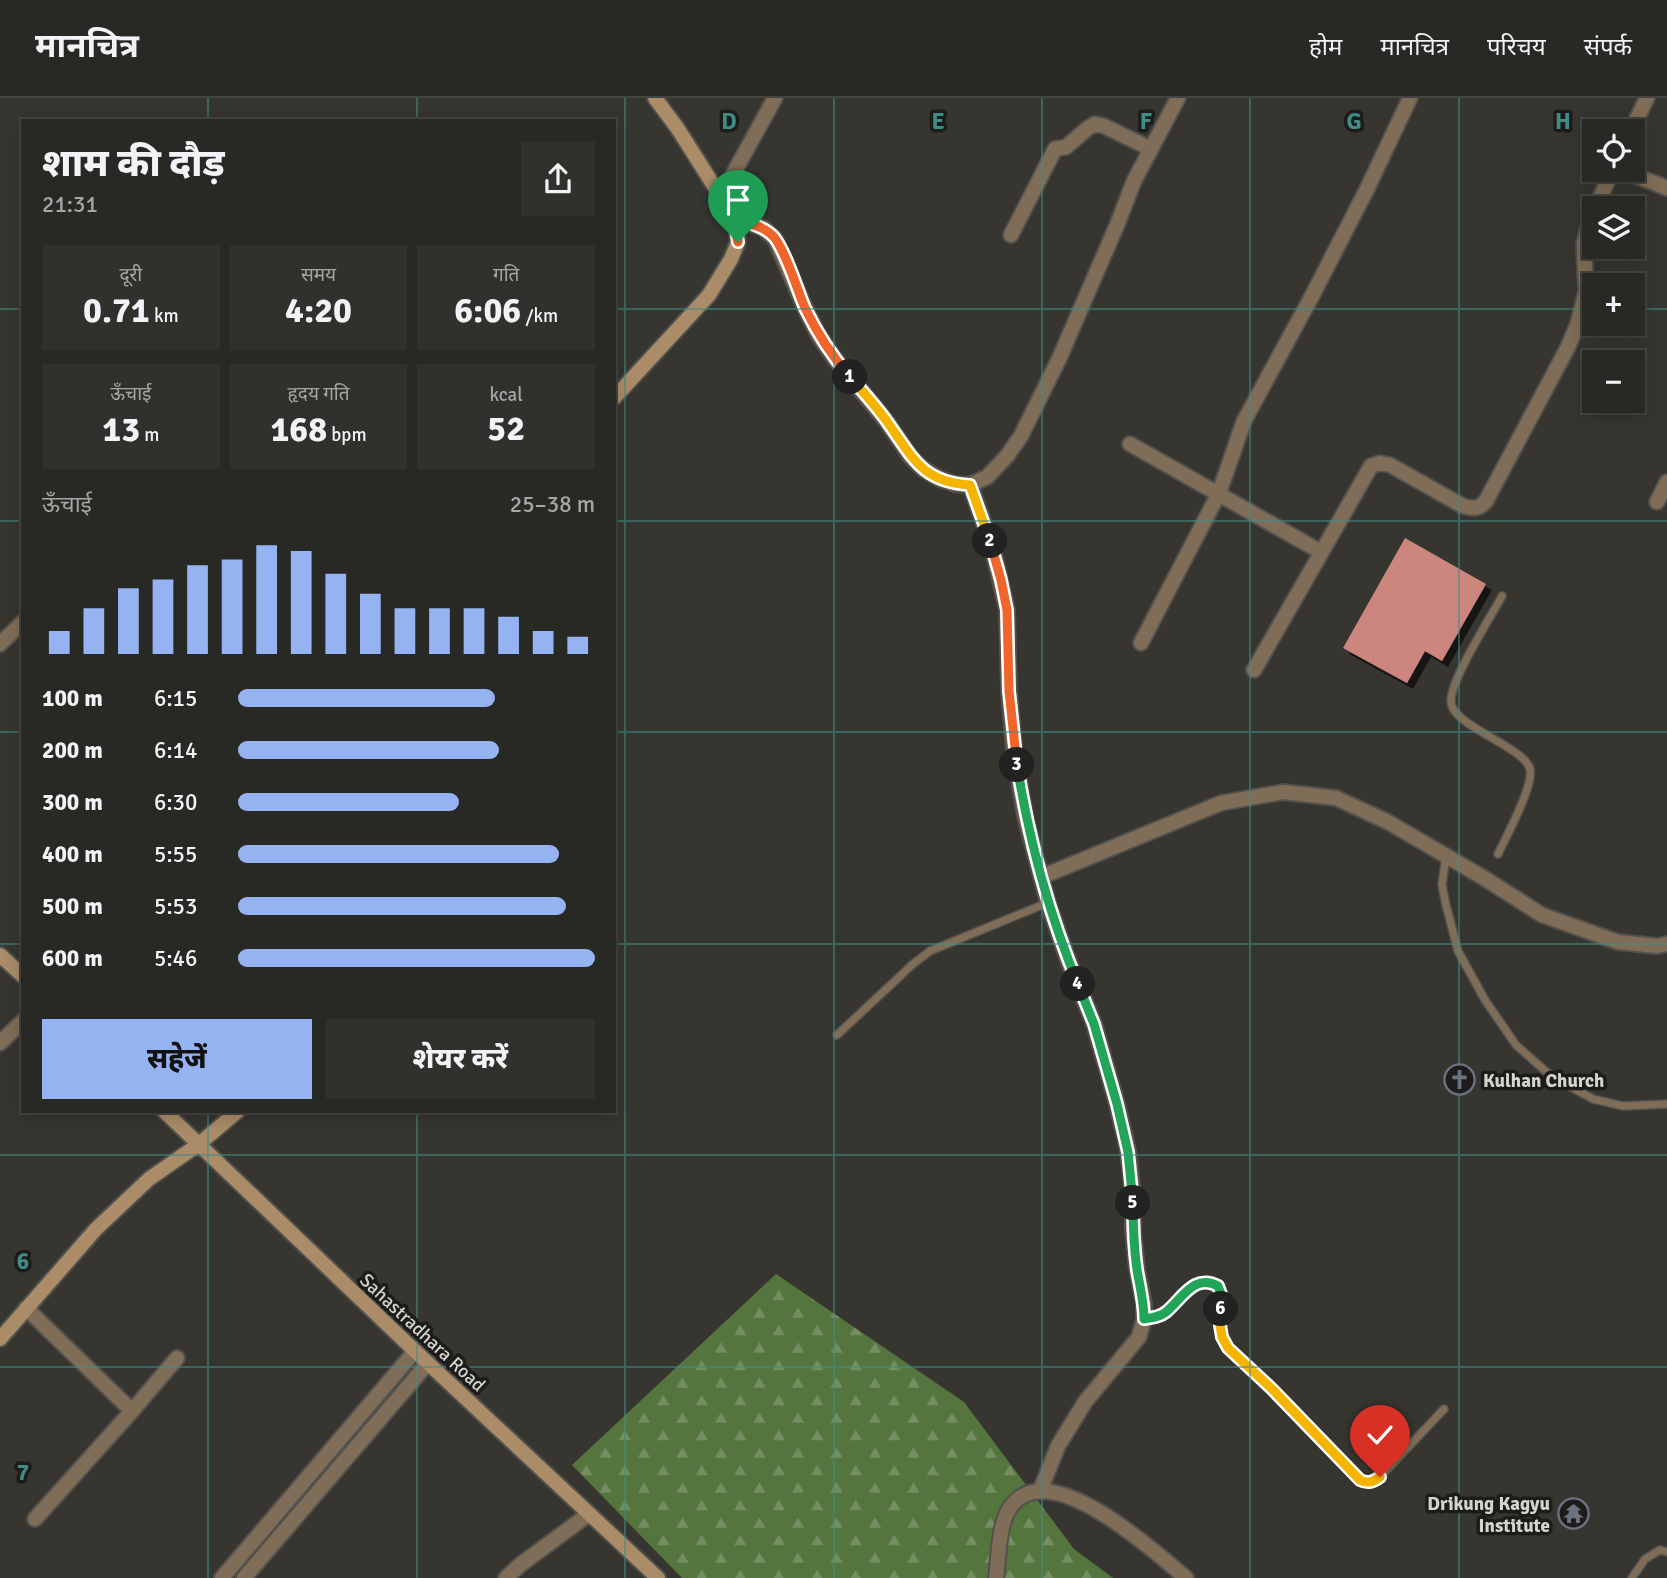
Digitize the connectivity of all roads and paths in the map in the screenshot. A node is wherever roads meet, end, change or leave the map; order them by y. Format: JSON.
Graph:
{"nodes":[{"id":1,"x":655,"y":98,"type":"edge"},
{"id":2,"x":775,"y":98,"type":"edge"},
{"id":3,"x":1178,"y":98,"type":"edge"},
{"id":4,"x":1410,"y":98,"type":"edge"},
{"id":5,"x":1647,"y":98,"type":"edge"},
{"id":6,"x":1637,"y":119,"type":"edge"},
{"id":7,"x":1151,"y":149,"type":"junction"},
{"id":8,"x":1645,"y":179,"type":"edge"},
{"id":9,"x":1667,"y":188,"type":"edge"},
{"id":10,"x":721,"y":196,"type":"junction"},
{"id":11,"x":734,"y":219,"type":"junction"},
{"id":12,"x":1011,"y":235,"type":"dead end"},
{"id":13,"x":1585,"y":259,"type":"edge"},
{"id":14,"x":616,"y":396,"type":"edge"},
{"id":15,"x":1130,"y":444,"type":"dead end"},
{"id":16,"x":1667,"y":482,"type":"edge"},
{"id":17,"x":970,"y":485,"type":"junction"},
{"id":18,"x":1219,"y":493,"type":"junction"},
{"id":19,"x":1657,"y":502,"type":"dead end"},
{"id":20,"x":1321,"y":552,"type":"junction"},
{"id":21,"x":1502,"y":596,"type":"dead end"},
{"id":22,"x":21,"y":624,"type":"edge"},
{"id":23,"x":1141,"y":643,"type":"dead end"},
{"id":24,"x":0,"y":645,"type":"edge"},
{"id":25,"x":1254,"y":670,"type":"dead end"},
{"id":26,"x":1498,"y":854,"type":"dead end"},
{"id":27,"x":1446,"y":855,"type":"junction"},
{"id":28,"x":1041,"y":877,"type":"junction"},
{"id":29,"x":1048,"y":903,"type":"junction"},
{"id":30,"x":1667,"y":944,"type":"edge"},
{"id":31,"x":0,"y":955,"type":"edge"},
{"id":32,"x":21,"y":974,"type":"edge"},
{"id":33,"x":21,"y":1023,"type":"edge"},
{"id":34,"x":837,"y":1035,"type":"dead end"},
{"id":35,"x":0,"y":1043,"type":"edge"},
{"id":36,"x":1667,"y":1104,"type":"edge"},
{"id":37,"x":166,"y":1113,"type":"edge"},
{"id":38,"x":236,"y":1113,"type":"edge"},
{"id":39,"x":199,"y":1144,"type":"junction"},
{"id":40,"x":26,"y":1308,"type":"junction"},
{"id":41,"x":1144,"y":1319,"type":"junction"},
{"id":42,"x":0,"y":1339,"type":"edge"},
{"id":43,"x":415,"y":1351,"type":"junction"},
{"id":44,"x":177,"y":1358,"type":"dead end"},
{"id":45,"x":428,"y":1363,"type":"junction"},
{"id":46,"x":1444,"y":1409,"type":"dead end"},
{"id":47,"x":132,"y":1411,"type":"junction"},
{"id":48,"x":1040,"y":1492,"type":"junction"},
{"id":49,"x":589,"y":1514,"type":"junction"},
{"id":50,"x":35,"y":1519,"type":"dead end"},
{"id":51,"x":1667,"y":1552,"type":"edge"},
{"id":52,"x":222,"y":1578,"type":"edge"},
{"id":53,"x":244,"y":1578,"type":"edge"},
{"id":54,"x":506,"y":1578,"type":"edge"},
{"id":55,"x":658,"y":1578,"type":"edge"},
{"id":56,"x":996,"y":1578,"type":"edge"},
{"id":57,"x":1186,"y":1578,"type":"edge"},
{"id":58,"x":1632,"y":1578,"type":"edge"}],
"edges":[{"from":1,"to":10,"type":"street"},
{"from":2,"to":10,"type":"street"},
{"from":3,"to":7,"type":"street"},
{"from":4,"to":18,"type":"street"},
{"from":5,"to":6,"type":"street"},
{"from":7,"to":12,"type":"street"},
{"from":7,"to":17,"type":"street"},
{"from":8,"to":9,"type":"street"},
{"from":10,"to":11,"type":"street"},
{"from":11,"to":14,"type":"street"},
{"from":11,"to":17,"type":"street"},
{"from":13,"to":20,"type":"street"},
{"from":15,"to":18,"type":"street"},
{"from":16,"to":19,"type":"street"},
{"from":17,"to":28,"type":"street"},
{"from":18,"to":20,"type":"street"},
{"from":18,"to":23,"type":"street"},
{"from":20,"to":25,"type":"street"},
{"from":21,"to":26,"type":"lane"},
{"from":22,"to":24,"type":"street"},
{"from":27,"to":28,"type":"street"},
{"from":27,"to":30,"type":"street"},
{"from":27,"to":36,"type":"lane"},
{"from":28,"to":29,"type":"street"},
{"from":29,"to":34,"type":"lane"},
{"from":29,"to":41,"type":"street"},
{"from":31,"to":32,"type":"street"},
{"from":33,"to":35,"type":"street"},
{"from":37,"to":39,"type":"street","name":"Sahastradhara Road"},
{"from":38,"to":39,"type":"street"},
{"from":39,"to":40,"type":"street"},
{"from":39,"to":43,"type":"street","name":"Sahastradhara Road"},
{"from":40,"to":42,"type":"street"},
{"from":40,"to":47,"type":"street"},
{"from":41,"to":46,"type":"lane"},
{"from":41,"to":48,"type":"street"},
{"from":43,"to":45,"type":"street","name":"Sahastradhara Road"},
{"from":43,"to":52,"type":"street"},
{"from":44,"to":47,"type":"street"},
{"from":45,"to":49,"type":"street","name":"Sahastradhara Road"},
{"from":45,"to":53,"type":"street"},
{"from":47,"to":50,"type":"street"},
{"from":48,"to":56,"type":"street"},
{"from":48,"to":57,"type":"street"},
{"from":49,"to":54,"type":"street"},
{"from":49,"to":55,"type":"street","name":"Sahastradhara Road"},
{"from":51,"to":58,"type":"lane"}]}
